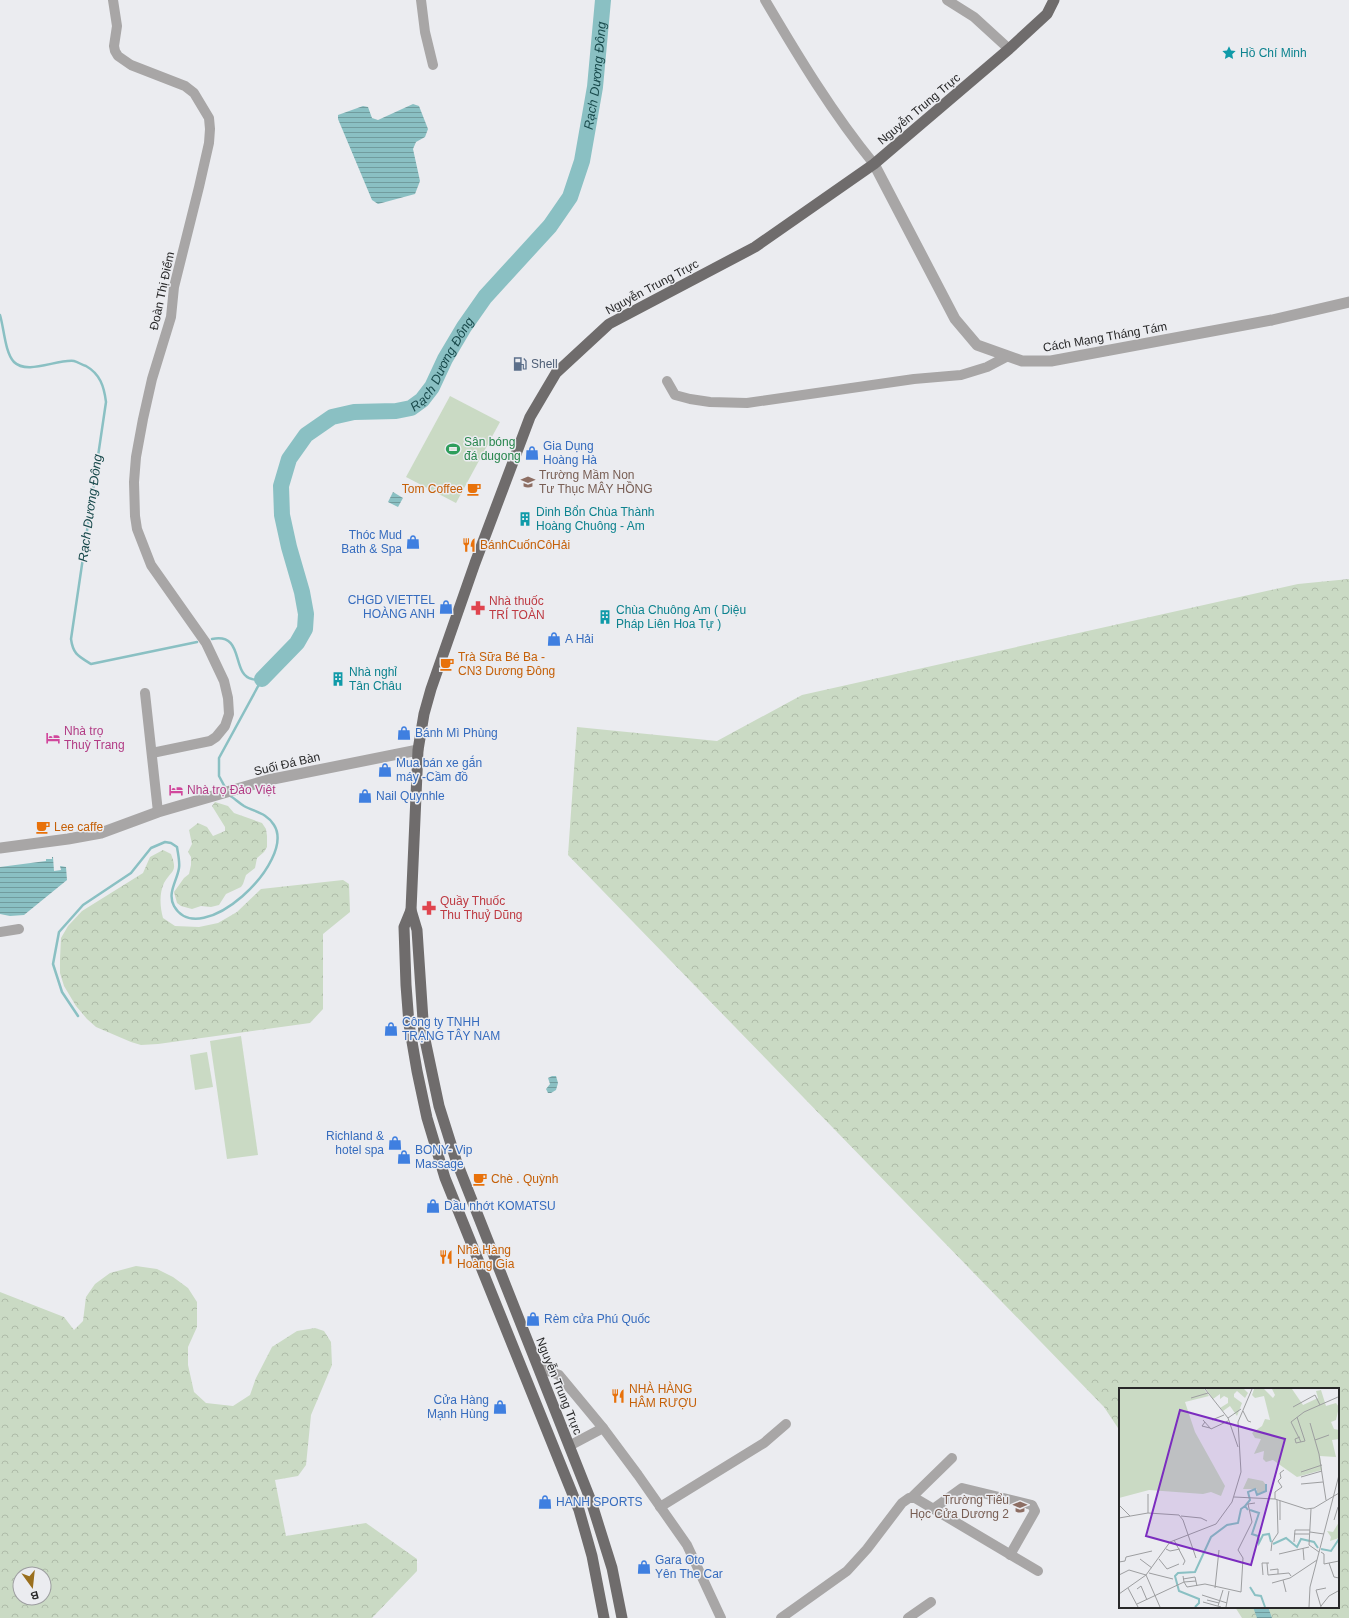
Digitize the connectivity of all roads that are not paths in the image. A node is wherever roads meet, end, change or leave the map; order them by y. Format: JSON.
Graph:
{"nodes":[{"id":1,"x":113,"y":0,"type":"edge"},
{"id":2,"x":421,"y":0,"type":"edge"},
{"id":3,"x":765,"y":0,"type":"edge"},
{"id":4,"x":947,"y":0,"type":"edge"},
{"id":5,"x":1054,"y":0,"type":"edge"},
{"id":6,"x":1010,"y":49,"type":"junction"},
{"id":7,"x":433,"y":65,"type":"dead end"},
{"id":8,"x":874,"y":164,"type":"junction"},
{"id":9,"x":1349,"y":302,"type":"edge"},
{"id":10,"x":1006,"y":357,"type":"junction"},
{"id":11,"x":667,"y":381,"type":"dead end"},
{"id":12,"x":145,"y":693,"type":"dead end"},
{"id":13,"x":418,"y":750,"type":"junction"},
{"id":14,"x":152,"y":753,"type":"junction"},
{"id":15,"x":158,"y":812,"type":"junction"},
{"id":16,"x":0,"y":848,"type":"edge"},
{"id":17,"x":411,"y":910,"type":"junction"},
{"id":18,"x":19,"y":929,"type":"dead end"},
{"id":19,"x":0,"y":932,"type":"edge"},
{"id":20,"x":538,"y":1367,"type":"junction"},
{"id":21,"x":786,"y":1424,"type":"dead end"},
{"id":22,"x":603,"y":1428,"type":"junction"},
{"id":23,"x":569,"y":1446,"type":"junction"},
{"id":24,"x":557,"y":1454,"type":"junction"},
{"id":25,"x":952,"y":1458,"type":"dead end"},
{"id":26,"x":912,"y":1497,"type":"junction"},
{"id":27,"x":660,"y":1507,"type":"junction"},
{"id":28,"x":933,"y":1509,"type":"junction"},
{"id":29,"x":1010,"y":1555,"type":"junction"},
{"id":30,"x":1038,"y":1571,"type":"dead end"},
{"id":31,"x":931,"y":1602,"type":"dead end"},
{"id":32,"x":604,"y":1618,"type":"edge"},
{"id":33,"x":622,"y":1618,"type":"edge"},
{"id":34,"x":721,"y":1618,"type":"edge"},
{"id":35,"x":782,"y":1618,"type":"edge"},
{"id":36,"x":908,"y":1618,"type":"edge"}],
"edges":[{"from":1,"to":14,"type":"street","name":"Đoàn Thị Điểm"},
{"from":2,"to":7,"type":"street"},
{"from":3,"to":8,"type":"street"},
{"from":4,"to":6,"type":"street"},
{"from":5,"to":6,"type":"main road","name":"Nguyễn Trung Trực"},
{"from":6,"to":8,"type":"main road","name":"Nguyễn Trung Trực"},
{"from":8,"to":10,"type":"street","name":"Cách Mạng Tháng Tám"},
{"from":8,"to":13,"type":"main road","name":"Nguyễn Trung Trực"},
{"from":9,"to":10,"type":"street","name":"Cách Mạng Tháng Tám"},
{"from":10,"to":11,"type":"street"},
{"from":12,"to":14,"type":"street"},
{"from":13,"to":15,"type":"street","name":"Suối Đá Bàn"},
{"from":13,"to":17,"type":"main road","name":"Nguyễn Trung Trực"},
{"from":14,"to":15,"type":"street"},
{"from":15,"to":16,"type":"street","name":"Suối Đá Bàn"},
{"from":17,"to":20,"type":"main road","name":"Nguyễn Trung Trực"},
{"from":17,"to":24,"type":"main road","name":"Nguyễn Trung Trực"},
{"from":18,"to":19,"type":"street"},
{"from":20,"to":22,"type":"street"},
{"from":20,"to":23,"type":"main road","name":"Nguyễn Trung Trực"},
{"from":21,"to":27,"type":"street"},
{"from":22,"to":23,"type":"street"},
{"from":22,"to":27,"type":"street"},
{"from":23,"to":24,"type":"main road"},
{"from":23,"to":33,"type":"main road","name":"Nguyễn Trung Trực"},
{"from":24,"to":32,"type":"main road","name":"Nguyễn Trung Trực"},
{"from":25,"to":26,"type":"street"},
{"from":26,"to":28,"type":"street"},
{"from":26,"to":35,"type":"street"},
{"from":27,"to":34,"type":"street"},
{"from":28,"to":29,"type":"street"},
{"from":28,"to":29,"type":"street"},
{"from":29,"to":30,"type":"street"},
{"from":31,"to":36,"type":"street"}]}
